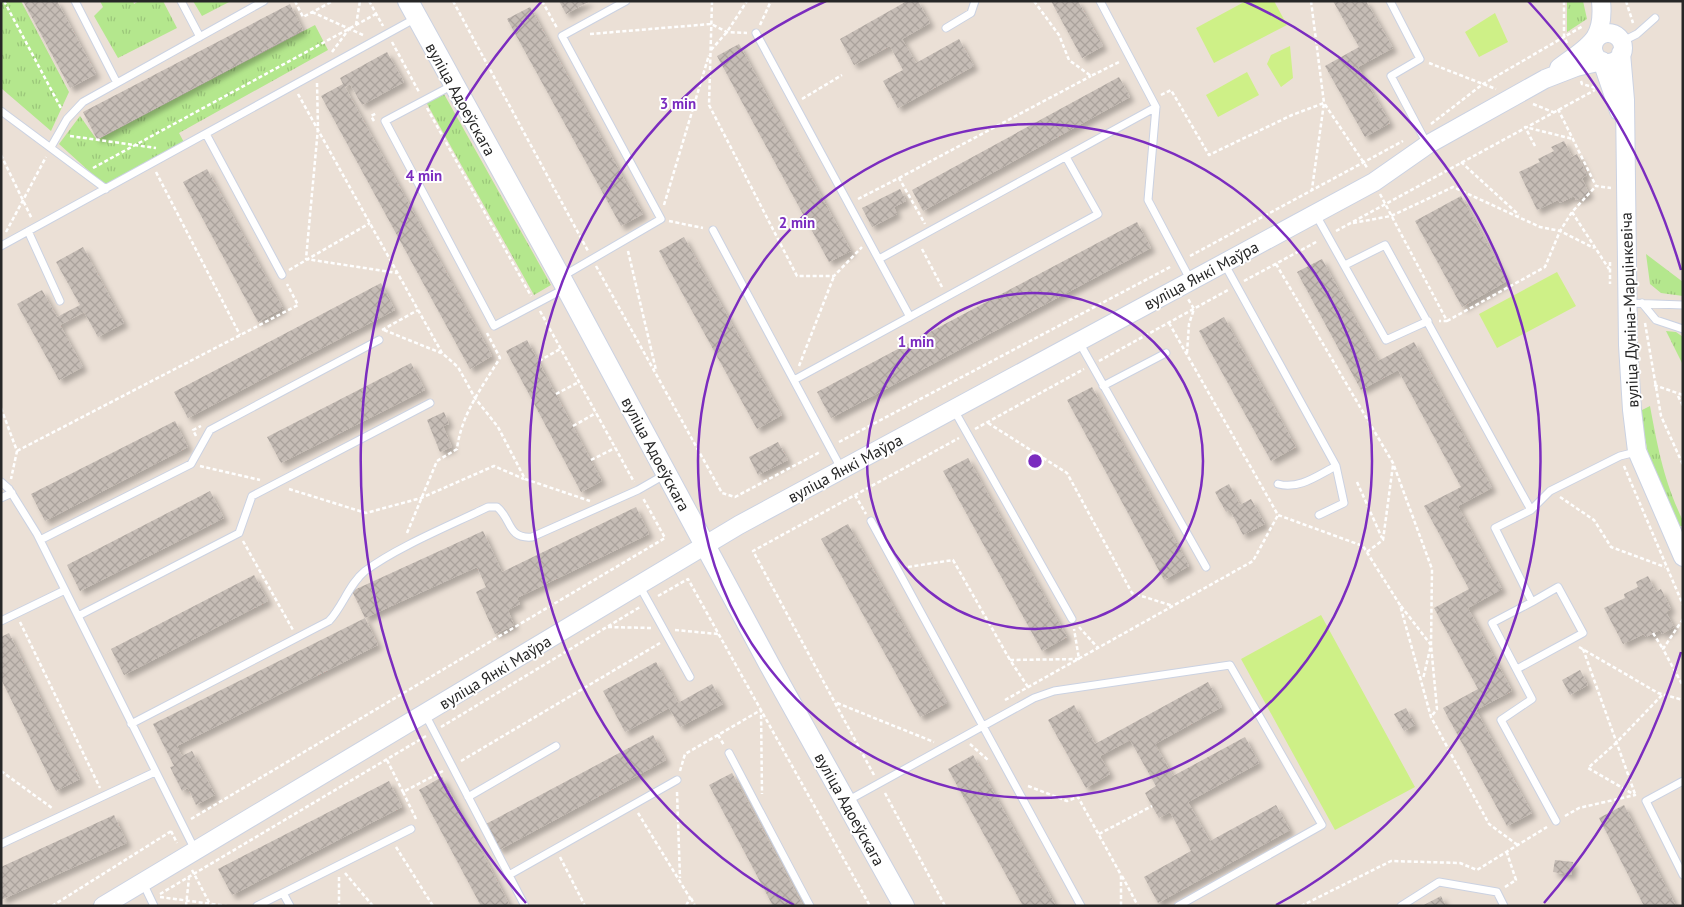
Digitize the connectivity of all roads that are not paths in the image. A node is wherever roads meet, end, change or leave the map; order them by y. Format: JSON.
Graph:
{"nodes":[{"id":1,"x":75,"y":1,"type":"edge"},
{"id":2,"x":181,"y":1,"type":"edge"},
{"id":3,"x":264,"y":1,"type":"edge"},
{"id":4,"x":626,"y":1,"type":"edge"},
{"id":5,"x":975,"y":1,"type":"edge"},
{"id":6,"x":1100,"y":1,"type":"edge"},
{"id":7,"x":1390,"y":1,"type":"edge"},
{"id":8,"x":1601,"y":1,"type":"edge"},
{"id":9,"x":1605,"y":1,"type":"edge"},
{"id":10,"x":412,"y":10,"type":"edge"},
{"id":11,"x":1655,"y":18,"type":"dead end"},
{"id":12,"x":946,"y":28,"type":"dead end"},
{"id":13,"x":756,"y":33,"type":"road end"},
{"id":14,"x":200,"y":37,"type":"junction"},
{"id":15,"x":1596,"y":40,"type":"junction"},
{"id":16,"x":1621,"y":48,"type":"junction"},
{"id":17,"x":1602,"y":61,"type":"junction"},
{"id":18,"x":1545,"y":79,"type":"junction"},
{"id":19,"x":118,"y":83,"type":"junction"},
{"id":20,"x":453,"y":84,"type":"junction"},
{"id":21,"x":1156,"y":107,"type":"junction"},
{"id":22,"x":1,"y":111,"type":"edge"},
{"id":23,"x":206,"y":134,"type":"junction"},
{"id":24,"x":1424,"y":138,"type":"junction"},
{"id":25,"x":52,"y":147,"type":"junction"},
{"id":26,"x":1066,"y":157,"type":"junction"},
{"id":27,"x":1625,"y":161,"type":"junction"},
{"id":28,"x":106,"y":189,"type":"junction"},
{"id":29,"x":1316,"y":214,"type":"junction"},
{"id":30,"x":713,"y":230,"type":"road end"},
{"id":31,"x":28,"y":231,"type":"junction"},
{"id":32,"x":1,"y":246,"type":"edge"},
{"id":33,"x":879,"y":259,"type":"junction"},
{"id":34,"x":1223,"y":263,"type":"junction"},
{"id":35,"x":1345,"y":265,"type":"junction"},
{"id":36,"x":282,"y":275,"type":"road end"},
{"id":37,"x":1191,"y":281,"type":"junction"},
{"id":38,"x":563,"y":283,"type":"junction"},
{"id":39,"x":60,"y":300,"type":"dead end"},
{"id":40,"x":1635,"y":303,"type":"junction"},
{"id":41,"x":1683,"y":306,"type":"edge"},
{"id":42,"x":910,"y":317,"type":"junction"},
{"id":43,"x":1428,"y":322,"type":"junction"},
{"id":44,"x":1683,"y":329,"type":"edge"},
{"id":45,"x":379,"y":340,"type":"dead end"},
{"id":46,"x":1079,"y":342,"type":"junction"},
{"id":47,"x":1166,"y":353,"type":"dead end"},
{"id":48,"x":794,"y":380,"type":"junction"},
{"id":49,"x":1103,"y":386,"type":"junction"},
{"id":50,"x":430,"y":403,"type":"dead end"},
{"id":51,"x":954,"y":409,"type":"junction"},
{"id":52,"x":1637,"y":451,"type":"junction"},
{"id":53,"x":1336,"y":466,"type":"junction"},
{"id":54,"x":842,"y":470,"type":"junction"},
{"id":55,"x":666,"y":474,"type":"junction"},
{"id":56,"x":1,"y":482,"type":"edge"},
{"id":57,"x":1278,"y":484,"type":"dead end"},
{"id":58,"x":10,"y":491,"type":"junction"},
{"id":59,"x":1,"y":498,"type":"edge"},
{"id":60,"x":1531,"y":510,"type":"junction"},
{"id":61,"x":1319,"y":515,"type":"dead end"},
{"id":62,"x":869,"y":518,"type":"road end"},
{"id":63,"x":40,"y":540,"type":"junction"},
{"id":64,"x":705,"y":545,"type":"junction"},
{"id":65,"x":1683,"y":557,"type":"edge"},
{"id":66,"x":1206,"y":567,"type":"dead end"},
{"id":67,"x":638,"y":585,"type":"junction"},
{"id":68,"x":65,"y":590,"type":"junction"},
{"id":69,"x":1532,"y":602,"type":"junction"},
{"id":70,"x":78,"y":616,"type":"junction"},
{"id":71,"x":1072,"y":619,"type":"road end"},
{"id":72,"x":1,"y":621,"type":"edge"},
{"id":73,"x":1517,"y":669,"type":"junction"},
{"id":74,"x":690,"y":676,"type":"dead end"},
{"id":75,"x":425,"y":714,"type":"junction"},
{"id":76,"x":131,"y":724,"type":"junction"},
{"id":77,"x":984,"y":727,"type":"junction"},
{"id":78,"x":556,"y":746,"type":"dead end"},
{"id":79,"x":729,"y":753,"type":"dead end"},
{"id":80,"x":155,"y":772,"type":"junction"},
{"id":81,"x":677,"y":780,"type":"road end"},
{"id":82,"x":1683,"y":781,"type":"edge"},
{"id":83,"x":468,"y":797,"type":"junction"},
{"id":84,"x":846,"y":802,"type":"junction"},
{"id":85,"x":1556,"y":821,"type":"road end"},
{"id":86,"x":410,"y":829,"type":"road end"},
{"id":87,"x":1,"y":844,"type":"edge"},
{"id":88,"x":195,"y":850,"type":"junction"},
{"id":89,"x":509,"y":875,"type":"junction"},
{"id":90,"x":1683,"y":875,"type":"edge"},
{"id":91,"x":143,"y":882,"type":"junction"},
{"id":92,"x":283,"y":893,"type":"junction"},
{"id":93,"x":103,"y":906,"type":"edge"},
{"id":94,"x":154,"y":906,"type":"edge"},
{"id":95,"x":257,"y":906,"type":"edge"},
{"id":96,"x":290,"y":906,"type":"edge"},
{"id":97,"x":525,"y":906,"type":"edge"},
{"id":98,"x":810,"y":906,"type":"edge"},
{"id":99,"x":904,"y":906,"type":"edge"},
{"id":100,"x":1081,"y":906,"type":"edge"},
{"id":101,"x":1178,"y":906,"type":"edge"},
{"id":102,"x":1401,"y":906,"type":"edge"},
{"id":103,"x":1504,"y":906,"type":"edge"}],
"edges":[{"from":1,"to":19,"type":"lane"},
{"from":2,"to":14,"type":"lane"},
{"from":3,"to":14,"type":"lane"},
{"from":4,"to":38,"type":"lane"},
{"from":5,"to":12,"type":"lane"},
{"from":6,"to":21,"type":"lane"},
{"from":7,"to":24,"type":"lane"},
{"from":8,"to":15,"type":"street"},
{"from":9,"to":16,"type":"street","name":"вуліца Дуніна-Марцінкевіча"},
{"from":10,"to":20,"type":"main road","name":"вуліца Адоеўскага"},
{"from":10,"to":23,"type":"lane"},
{"from":11,"to":16,"type":"lane"},
{"from":13,"to":33,"type":"lane"},
{"from":14,"to":19,"type":"lane"},
{"from":15,"to":16,"type":"street"},
{"from":15,"to":17,"type":"street"},
{"from":15,"to":18,"type":"street"},
{"from":16,"to":17,"type":"street"},
{"from":16,"to":27,"type":"street","name":"вуліца Дуніна-Марцінкевіча"},
{"from":17,"to":18,"type":"street","name":"вуліца Янкі Маўра"},
{"from":17,"to":27,"type":"street"},
{"from":18,"to":24,"type":"street","name":"вуліца Янкі Маўра"},
{"from":19,"to":25,"type":"lane"},
{"from":20,"to":38,"type":"main road","name":"вуліца Адоеўскага"},
{"from":20,"to":38,"type":"lane"},
{"from":21,"to":26,"type":"lane"},
{"from":21,"to":37,"type":"lane"},
{"from":22,"to":25,"type":"lane"},
{"from":23,"to":28,"type":"lane"},
{"from":23,"to":36,"type":"lane"},
{"from":24,"to":29,"type":"street","name":"вуліца Янкі Маўра"},
{"from":25,"to":28,"type":"lane"},
{"from":26,"to":33,"type":"lane"},
{"from":26,"to":42,"type":"lane"},
{"from":27,"to":40,"type":"street","name":"вуліца Дуніна-Марцінкевіча"},
{"from":28,"to":31,"type":"lane"},
{"from":29,"to":34,"type":"street","name":"вуліца Янкі Маўра"},
{"from":29,"to":35,"type":"lane"},
{"from":30,"to":48,"type":"lane"},
{"from":31,"to":32,"type":"lane"},
{"from":31,"to":39,"type":"lane"},
{"from":33,"to":42,"type":"lane"},
{"from":34,"to":37,"type":"street","name":"вуліца Янкі Маўра"},
{"from":34,"to":53,"type":"lane"},
{"from":35,"to":43,"type":"lane"},
{"from":35,"to":43,"type":"lane"},
{"from":37,"to":46,"type":"street","name":"вуліца Янкі Маўра"},
{"from":38,"to":55,"type":"main road","name":"вуліца Адоеўскага"},
{"from":40,"to":41,"type":"lane"},
{"from":40,"to":44,"type":"lane"},
{"from":40,"to":52,"type":"street","name":"вуліца Дуніна-Марцінкевіча"},
{"from":42,"to":48,"type":"lane"},
{"from":43,"to":60,"type":"lane"},
{"from":45,"to":63,"type":"lane"},
{"from":46,"to":49,"type":"lane"},
{"from":46,"to":51,"type":"street","name":"вуліца Янкі Маўра"},
{"from":47,"to":49,"type":"lane"},
{"from":48,"to":54,"type":"lane"},
{"from":49,"to":66,"type":"lane"},
{"from":50,"to":70,"type":"lane"},
{"from":51,"to":54,"type":"street","name":"вуліца Янкі Маўра"},
{"from":51,"to":71,"type":"lane"},
{"from":52,"to":60,"type":"lane"},
{"from":52,"to":65,"type":"street","name":"вуліца Дуніна-Марцінкевіча"},
{"from":53,"to":57,"type":"lane"},
{"from":53,"to":61,"type":"lane"},
{"from":54,"to":64,"type":"street","name":"вуліца Янкі Маўра"},
{"from":55,"to":64,"type":"main road","name":"вуліца Адоеўскага"},
{"from":55,"to":76,"type":"lane"},
{"from":56,"to":58,"type":"lane"},
{"from":58,"to":59,"type":"lane"},
{"from":58,"to":63,"type":"lane"},
{"from":60,"to":69,"type":"lane"},
{"from":62,"to":77,"type":"lane"},
{"from":63,"to":68,"type":"lane"},
{"from":64,"to":67,"type":"street","name":"вуліца Янкі Маўра"},
{"from":64,"to":84,"type":"main road","name":"вуліца Адоеўскага"},
{"from":67,"to":74,"type":"lane"},
{"from":67,"to":75,"type":"street","name":"вуліца Янкі Маўра"},
{"from":68,"to":70,"type":"lane"},
{"from":68,"to":72,"type":"lane"},
{"from":69,"to":73,"type":"lane"},
{"from":69,"to":73,"type":"lane"},
{"from":70,"to":76,"type":"lane"},
{"from":73,"to":85,"type":"lane"},
{"from":75,"to":83,"type":"lane"},
{"from":75,"to":88,"type":"street","name":"вуліца Янкі Маўра"},
{"from":76,"to":80,"type":"lane"},
{"from":77,"to":84,"type":"lane"},
{"from":77,"to":100,"type":"lane"},
{"from":77,"to":101,"type":"lane"},
{"from":78,"to":83,"type":"lane"},
{"from":79,"to":98,"type":"lane"},
{"from":80,"to":87,"type":"lane"},
{"from":80,"to":88,"type":"lane"},
{"from":81,"to":89,"type":"lane"},
{"from":82,"to":90,"type":"lane"},
{"from":83,"to":89,"type":"lane"},
{"from":84,"to":99,"type":"main road","name":"вуліца Адоеўскага"},
{"from":86,"to":92,"type":"lane"},
{"from":88,"to":91,"type":"street","name":"вуліца Янкі Маўра"},
{"from":89,"to":97,"type":"lane"},
{"from":91,"to":93,"type":"street","name":"вуліца Янкі Маўра"},
{"from":91,"to":94,"type":"lane"},
{"from":92,"to":95,"type":"lane"},
{"from":92,"to":96,"type":"lane"},
{"from":102,"to":103,"type":"lane"}]}
